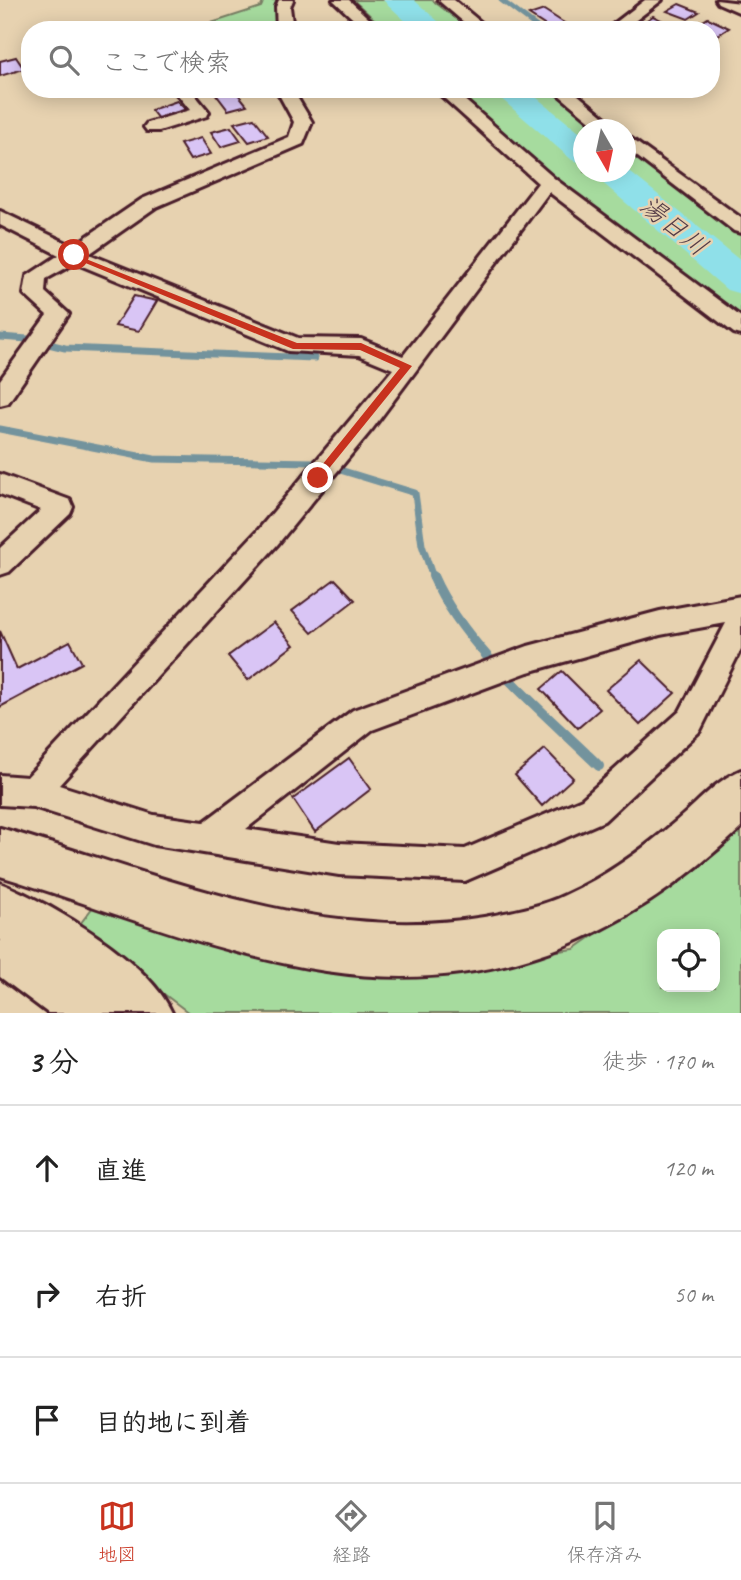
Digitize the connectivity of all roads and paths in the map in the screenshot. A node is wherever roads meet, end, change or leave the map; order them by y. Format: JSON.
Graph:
{"nodes":[{"id":1,"x":286,"y":0,"type":"edge"},
{"id":2,"x":340,"y":0,"type":"edge"},
{"id":3,"x":445,"y":0,"type":"edge"},
{"id":4,"x":655,"y":0,"type":"edge"},
{"id":5,"x":723,"y":0,"type":"edge"},
{"id":6,"x":741,"y":9,"type":"edge"},
{"id":7,"x":284,"y":21,"type":"edge"},
{"id":8,"x":364,"y":21,"type":"edge"},
{"id":9,"x":472,"y":21,"type":"edge"},
{"id":10,"x":626,"y":21,"type":"edge"},
{"id":11,"x":189,"y":98,"type":"edge"},
{"id":12,"x":289,"y":98,"type":"edge"},
{"id":13,"x":452,"y":98,"type":"edge"},
{"id":14,"x":571,"y":98,"type":"edge"},
{"id":15,"x":598,"y":119,"type":"edge"},
{"id":16,"x":153,"y":127,"type":"dead end"},
{"id":17,"x":636,"y":148,"type":"edge"},
{"id":18,"x":549,"y":183,"type":"junction"},
{"id":19,"x":0,"y":217,"type":"edge"},
{"id":20,"x":741,"y":227,"type":"edge"},
{"id":21,"x":74,"y":255,"type":"junction"},
{"id":22,"x":741,"y":328,"type":"edge"},
{"id":23,"x":407,"y":366,"type":"junction"},
{"id":24,"x":0,"y":397,"type":"edge"},
{"id":25,"x":0,"y":484,"type":"edge"},
{"id":26,"x":0,"y":564,"type":"edge"},
{"id":27,"x":741,"y":608,"type":"edge"},
{"id":28,"x":741,"y":621,"type":"edge"},
{"id":29,"x":0,"y":790,"type":"edge"},
{"id":30,"x":33,"y":792,"type":"junction"},
{"id":31,"x":741,"y":794,"type":"edge"},
{"id":32,"x":209,"y":838,"type":"junction"},
{"id":33,"x":0,"y":852,"type":"edge"},
{"id":34,"x":0,"y":908,"type":"edge"},
{"id":35,"x":0,"y":945,"type":"edge"},
{"id":36,"x":93,"y":1013,"type":"edge"},
{"id":37,"x":145,"y":1013,"type":"edge"}],
"edges":[{"from":1,"to":7,"type":"street"},
{"from":2,"to":8,"type":"street"},
{"from":3,"to":9,"type":"street"},
{"from":4,"to":10,"type":"street"},
{"from":5,"to":6,"type":"street"},
{"from":11,"to":16,"type":"street"},
{"from":12,"to":21,"type":"street"},
{"from":13,"to":18,"type":"street"},
{"from":14,"to":15,"type":"street"},
{"from":17,"to":20,"type":"street"},
{"from":18,"to":22,"type":"street"},
{"from":18,"to":23,"type":"street"},
{"from":19,"to":21,"type":"street"},
{"from":21,"to":23,"type":"street"},
{"from":21,"to":24,"type":"street"},
{"from":23,"to":30,"type":"street"},
{"from":25,"to":26,"type":"street"},
{"from":27,"to":32,"type":"street"},
{"from":28,"to":32,"type":"street"},
{"from":29,"to":30,"type":"street"},
{"from":30,"to":32,"type":"street"},
{"from":31,"to":33,"type":"highway"},
{"from":34,"to":37,"type":"highway"},
{"from":35,"to":36,"type":"highway"}]}
